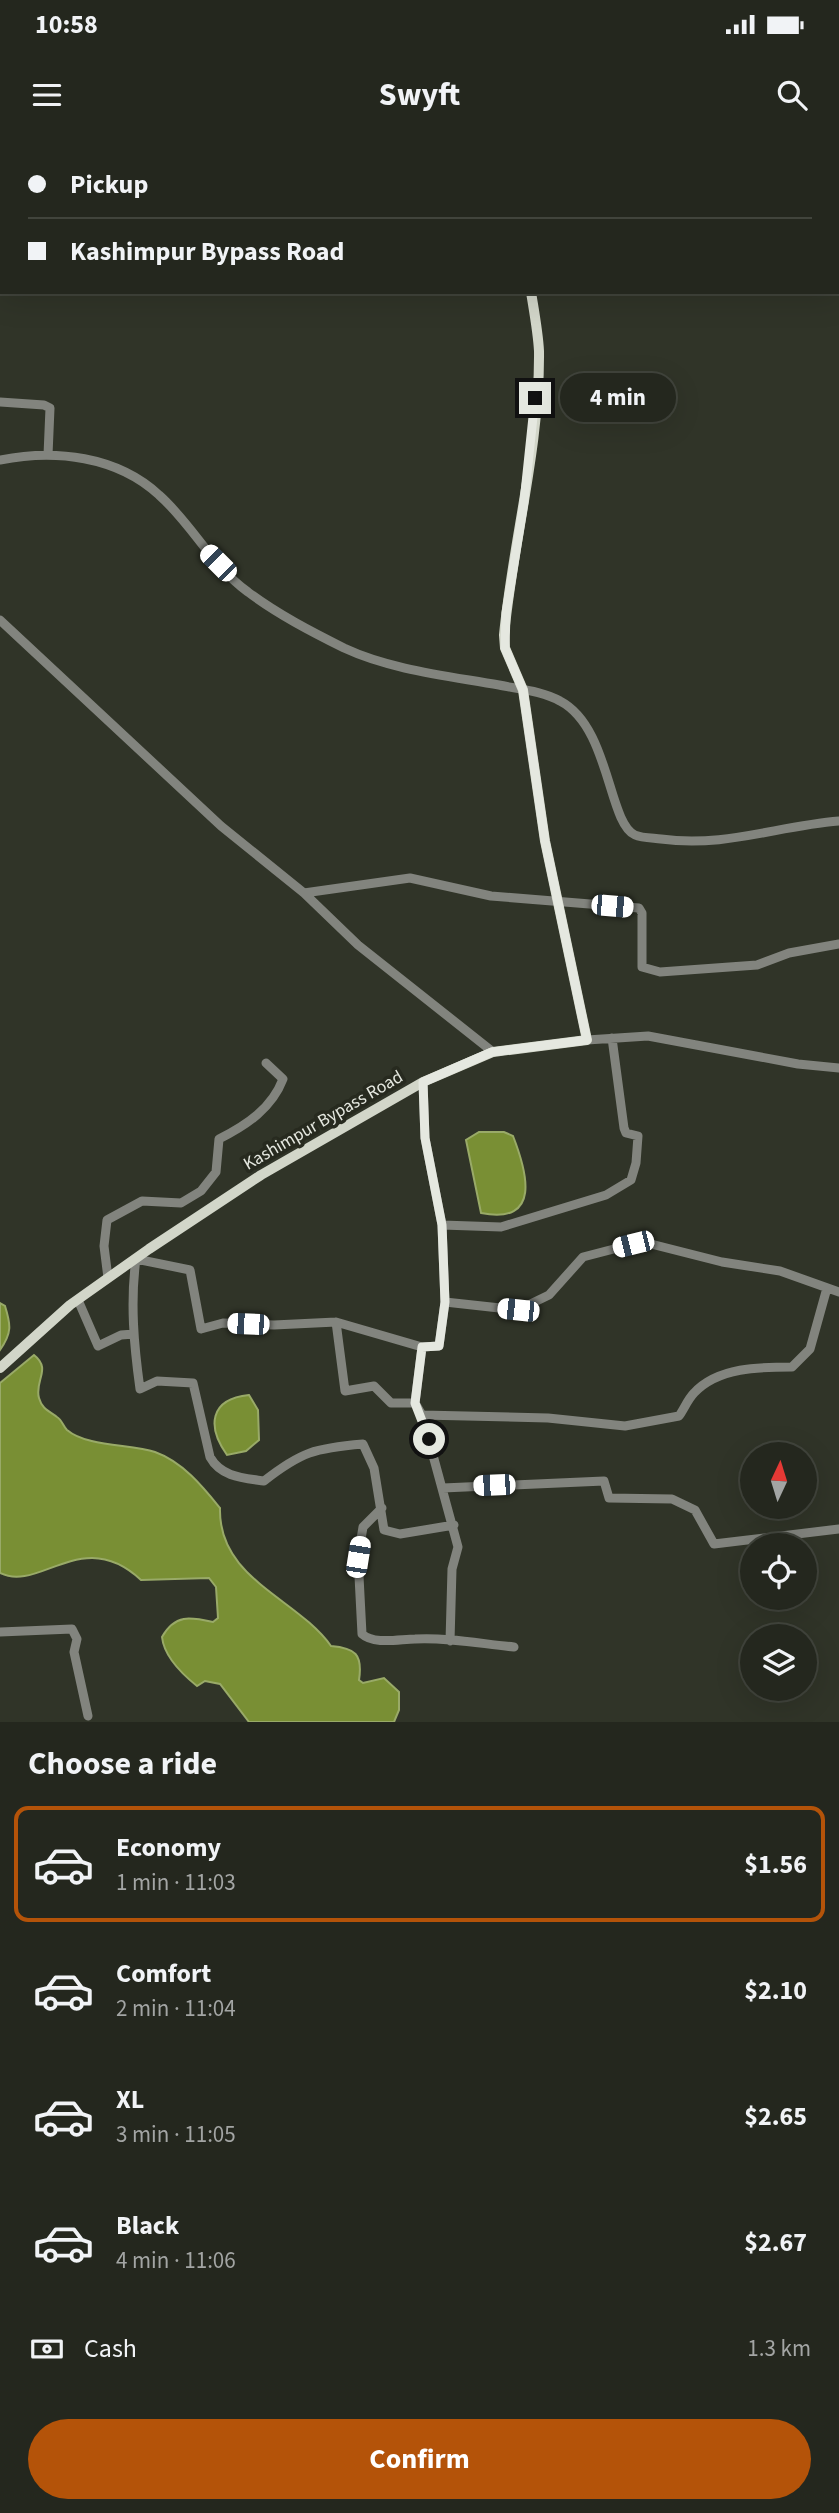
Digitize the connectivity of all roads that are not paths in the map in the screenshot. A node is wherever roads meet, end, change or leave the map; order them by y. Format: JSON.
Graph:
{"nodes":[{"id":1,"x":531,"y":294,"type":"edge"},
{"id":2,"x":0,"y":402,"type":"edge"},
{"id":3,"x":48,"y":455,"type":"junction"},
{"id":4,"x":0,"y":460,"type":"edge"},
{"id":5,"x":0,"y":621,"type":"edge"},
{"id":6,"x":523,"y":690,"type":"junction"},
{"id":7,"x":839,"y":821,"type":"edge"},
{"id":8,"x":304,"y":893,"type":"junction"},
{"id":9,"x":560,"y":902,"type":"junction"},
{"id":10,"x":839,"y":944,"type":"edge"},
{"id":11,"x":612,"y":1038,"type":"junction"},
{"id":12,"x":587,"y":1040,"type":"junction"},
{"id":13,"x":492,"y":1052,"type":"junction"},
{"id":14,"x":266,"y":1063,"type":"dead end"},
{"id":15,"x":839,"y":1068,"type":"edge"},
{"id":16,"x":423,"y":1082,"type":"junction"},
{"id":17,"x":442,"y":1225,"type":"junction"},
{"id":18,"x":136,"y":1259,"type":"junction"},
{"id":19,"x":108,"y":1278,"type":"junction"},
{"id":20,"x":827,"y":1288,"type":"junction"},
{"id":21,"x":839,"y":1292,"type":"edge"},
{"id":22,"x":78,"y":1300,"type":"junction"},
{"id":23,"x":445,"y":1302,"type":"junction"},
{"id":24,"x":336,"y":1322,"type":"junction"},
{"id":25,"x":134,"y":1335,"type":"junction"},
{"id":26,"x":422,"y":1347,"type":"junction"},
{"id":27,"x":0,"y":1368,"type":"edge"},
{"id":28,"x":415,"y":1403,"type":"junction"},
{"id":29,"x":422,"y":1415,"type":"junction"},
{"id":30,"x":443,"y":1488,"type":"junction"},
{"id":31,"x":382,"y":1508,"type":"junction"},
{"id":32,"x":454,"y":1525,"type":"junction"},
{"id":33,"x":839,"y":1529,"type":"edge"},
{"id":34,"x":0,"y":1632,"type":"edge"},
{"id":35,"x":450,"y":1641,"type":"junction"},
{"id":36,"x":514,"y":1647,"type":"dead end"},
{"id":37,"x":88,"y":1716,"type":"dead end"}],
"edges":[{"from":1,"to":6,"type":"main road"},
{"from":2,"to":3,"type":"street"},
{"from":3,"to":4,"type":"street"},
{"from":3,"to":6,"type":"street"},
{"from":5,"to":8,"type":"street"},
{"from":6,"to":7,"type":"street"},
{"from":6,"to":9,"type":"main road"},
{"from":8,"to":9,"type":"street"},
{"from":8,"to":13,"type":"street"},
{"from":9,"to":10,"type":"street"},
{"from":9,"to":12,"type":"main road"},
{"from":11,"to":12,"type":"street"},
{"from":11,"to":15,"type":"street"},
{"from":11,"to":17,"type":"street"},
{"from":12,"to":13,"type":"main road","name":"Kashimpur Bypass Road"},
{"from":13,"to":16,"type":"main road","name":"Kashimpur Bypass Road"},
{"from":14,"to":19,"type":"street"},
{"from":16,"to":17,"type":"street"},
{"from":16,"to":18,"type":"main road","name":"Kashimpur Bypass Road"},
{"from":17,"to":23,"type":"street"},
{"from":18,"to":19,"type":"main road","name":"Kashimpur Bypass Road"},
{"from":18,"to":24,"type":"street"},
{"from":18,"to":25,"type":"street"},
{"from":19,"to":22,"type":"main road","name":"Kashimpur Bypass Road"},
{"from":20,"to":21,"type":"street"},
{"from":20,"to":23,"type":"street"},
{"from":20,"to":29,"type":"street"},
{"from":22,"to":25,"type":"street"},
{"from":22,"to":27,"type":"main road","name":"Kashimpur Bypass Road"},
{"from":23,"to":26,"type":"street"},
{"from":24,"to":26,"type":"street"},
{"from":24,"to":28,"type":"street"},
{"from":25,"to":31,"type":"street"},
{"from":26,"to":28,"type":"street"},
{"from":28,"to":29,"type":"street"},
{"from":29,"to":30,"type":"street"},
{"from":30,"to":32,"type":"street"},
{"from":30,"to":33,"type":"street"},
{"from":31,"to":32,"type":"street"},
{"from":31,"to":35,"type":"street"},
{"from":32,"to":35,"type":"street"},
{"from":34,"to":37,"type":"street"},
{"from":35,"to":36,"type":"street"}]}
